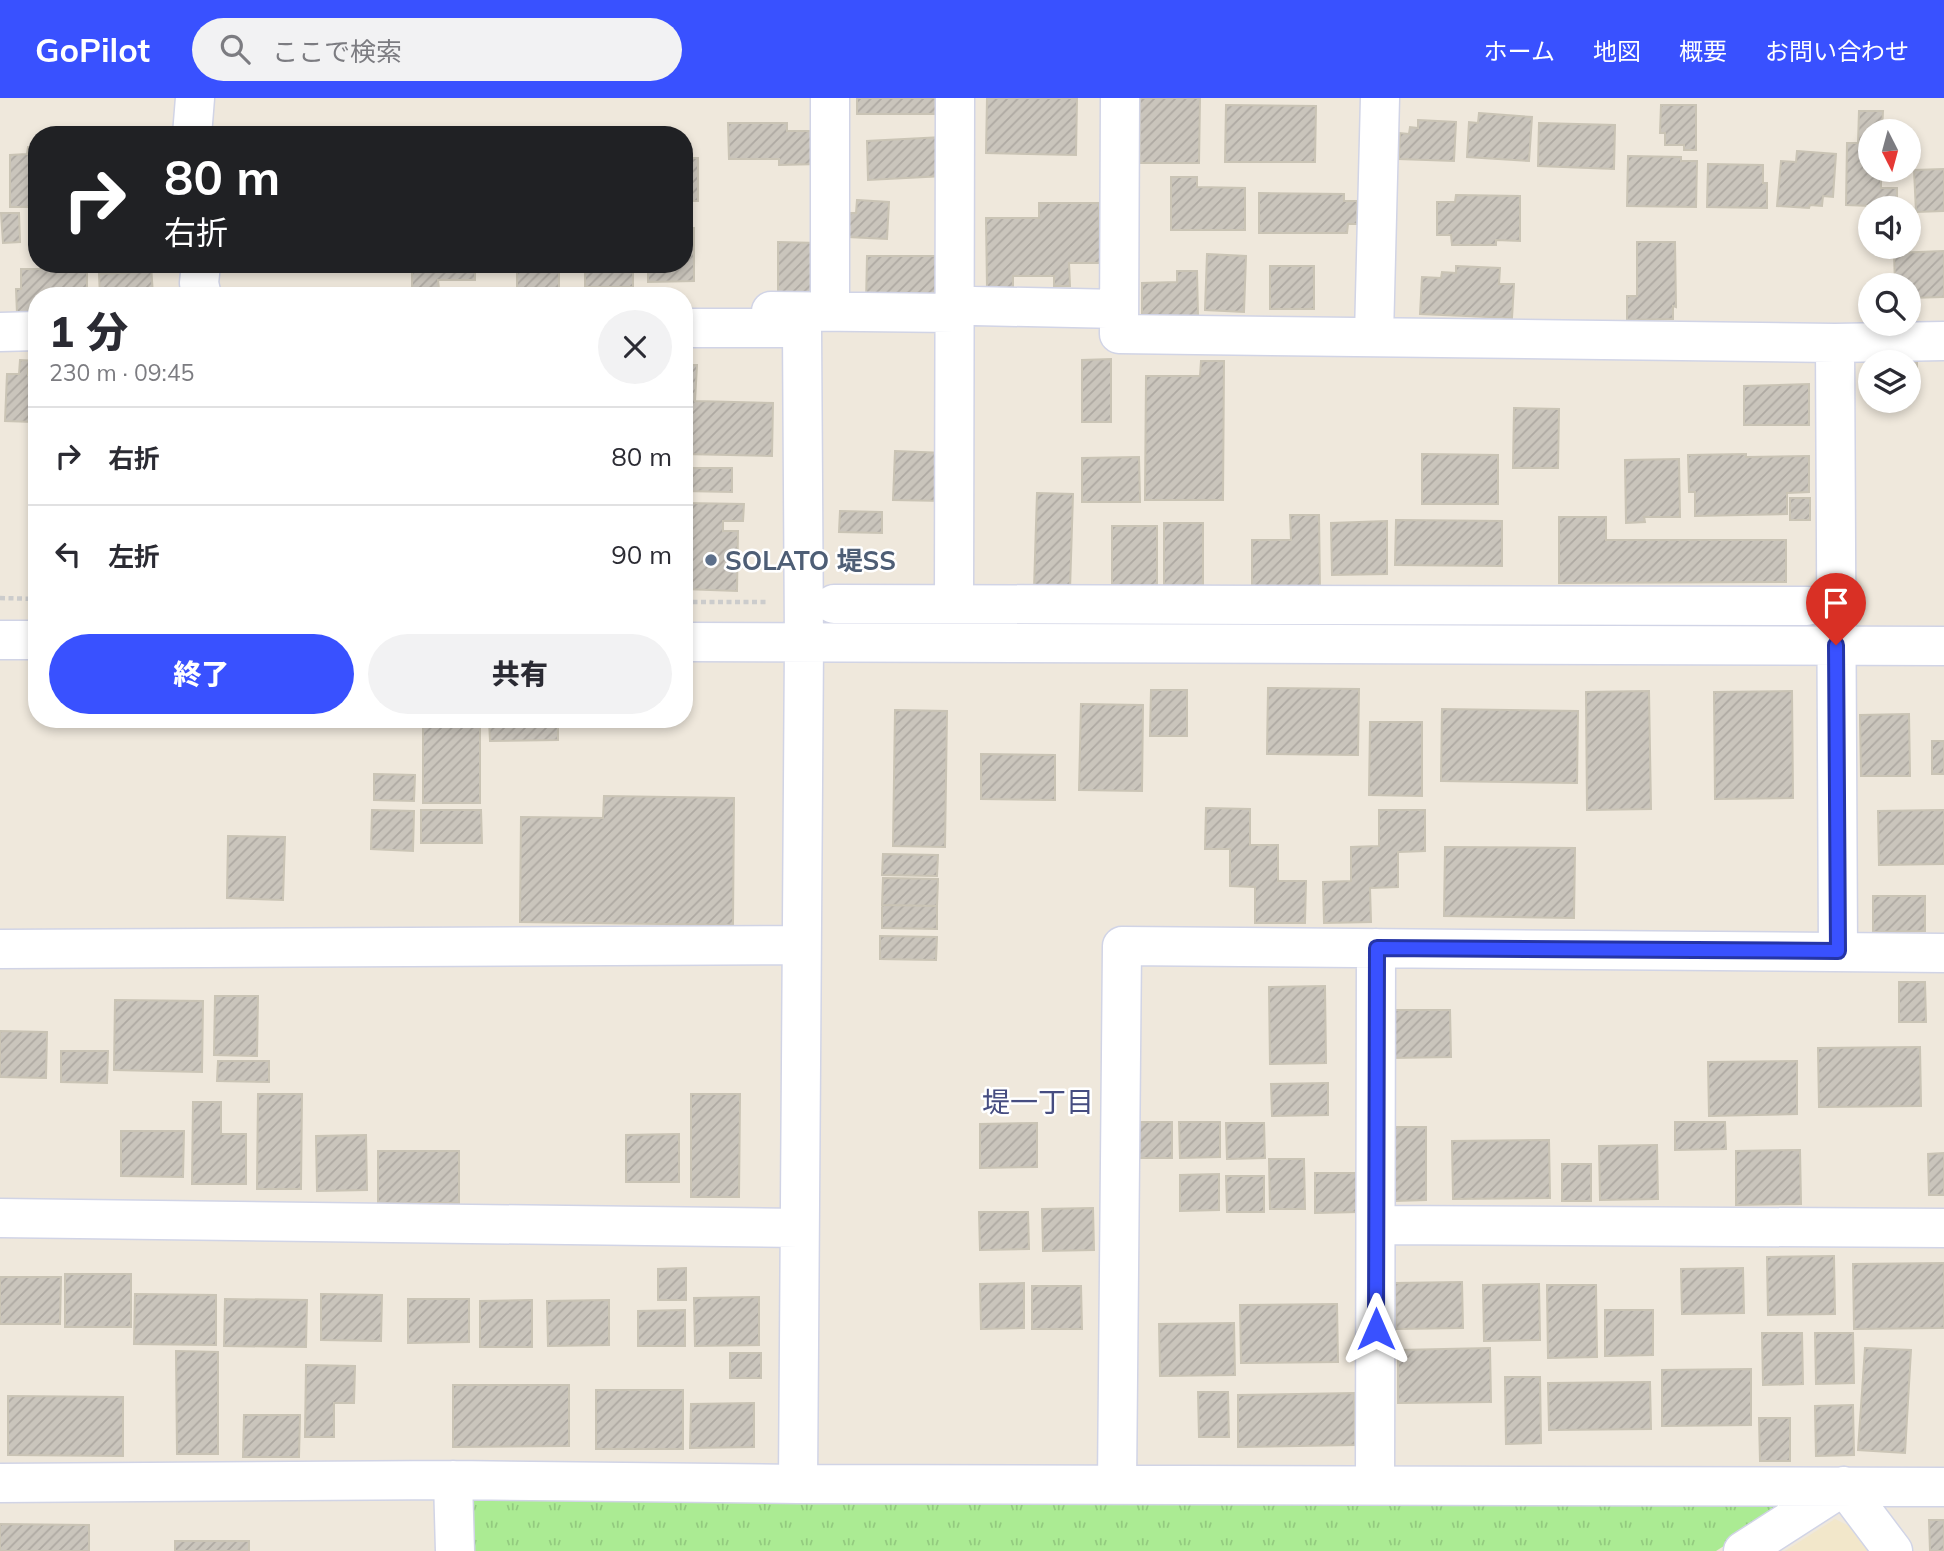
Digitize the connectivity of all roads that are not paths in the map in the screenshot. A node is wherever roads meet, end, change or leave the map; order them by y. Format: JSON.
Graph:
{"nodes":[{"id":1,"x":830,"y":98,"type":"edge"},
{"id":2,"x":955,"y":98,"type":"edge"},
{"id":3,"x":974,"y":98,"type":"edge"},
{"id":4,"x":1120,"y":98,"type":"edge"},
{"id":5,"x":1380,"y":98,"type":"edge"},
{"id":6,"x":830,"y":296,"type":"dead end"},
{"id":7,"x":1119,"y":309,"type":"junction"},
{"id":8,"x":964,"y":310,"type":"junction"},
{"id":9,"x":693,"y":311,"type":"edge"},
{"id":10,"x":693,"y":328,"type":"edge"},
{"id":11,"x":28,"y":331,"type":"edge"},
{"id":12,"x":0,"y":332,"type":"edge"},
{"id":13,"x":1374,"y":336,"type":"junction"},
{"id":14,"x":1944,"y":341,"type":"edge"},
{"id":15,"x":1835,"y":342,"type":"junction"},
{"id":16,"x":834,"y":604,"type":"dead end"},
{"id":17,"x":964,"y":604,"type":"junction"},
{"id":18,"x":1807,"y":606,"type":"dead end"},
{"id":19,"x":0,"y":640,"type":"edge"},
{"id":20,"x":28,"y":640,"type":"edge"},
{"id":21,"x":693,"y":642,"type":"edge"},
{"id":22,"x":804,"y":643,"type":"junction"},
{"id":23,"x":1836,"y":645,"type":"junction"},
{"id":24,"x":1944,"y":646,"type":"edge"},
{"id":25,"x":800,"y":945,"type":"junction"},
{"id":26,"x":1377,"y":948,"type":"junction"},
{"id":27,"x":0,"y":949,"type":"edge"},
{"id":28,"x":1838,"y":951,"type":"junction"},
{"id":29,"x":1944,"y":953,"type":"edge"},
{"id":30,"x":0,"y":1219,"type":"edge"},
{"id":31,"x":1376,"y":1225,"type":"junction"},
{"id":32,"x":798,"y":1228,"type":"junction"},
{"id":33,"x":1944,"y":1228,"type":"edge"},
{"id":34,"x":453,"y":1480,"type":"junction"},
{"id":35,"x":0,"y":1483,"type":"edge"},
{"id":36,"x":798,"y":1484,"type":"junction"},
{"id":37,"x":1117,"y":1485,"type":"junction"},
{"id":38,"x":1375,"y":1485,"type":"junction"},
{"id":39,"x":1844,"y":1486,"type":"junction"},
{"id":40,"x":1944,"y":1488,"type":"edge"},
{"id":41,"x":454,"y":1551,"type":"edge"},
{"id":42,"x":1743,"y":1551,"type":"edge"},
{"id":43,"x":1892,"y":1551,"type":"edge"}],
"edges":[{"from":1,"to":6,"type":"street"},
{"from":2,"to":8,"type":"street"},
{"from":3,"to":8,"type":"street"},
{"from":4,"to":7,"type":"street"},
{"from":5,"to":13,"type":"street"},
{"from":7,"to":8,"type":"street"},
{"from":7,"to":13,"type":"street"},
{"from":8,"to":9,"type":"street"},
{"from":8,"to":17,"type":"street"},
{"from":10,"to":22,"type":"street"},
{"from":11,"to":12,"type":"street"},
{"from":13,"to":15,"type":"street"},
{"from":14,"to":15,"type":"street"},
{"from":15,"to":23,"type":"street"},
{"from":16,"to":17,"type":"street"},
{"from":17,"to":18,"type":"street"},
{"from":19,"to":20,"type":"street"},
{"from":21,"to":22,"type":"street"},
{"from":22,"to":23,"type":"street"},
{"from":22,"to":25,"type":"street"},
{"from":23,"to":24,"type":"street"},
{"from":23,"to":28,"type":"street"},
{"from":25,"to":27,"type":"street"},
{"from":25,"to":32,"type":"street"},
{"from":26,"to":28,"type":"street"},
{"from":26,"to":31,"type":"street"},
{"from":26,"to":37,"type":"street"},
{"from":28,"to":29,"type":"street"},
{"from":30,"to":32,"type":"street"},
{"from":31,"to":33,"type":"street"},
{"from":31,"to":38,"type":"street"},
{"from":32,"to":36,"type":"street"},
{"from":34,"to":35,"type":"street"},
{"from":34,"to":36,"type":"street"},
{"from":34,"to":41,"type":"street"},
{"from":36,"to":37,"type":"street"},
{"from":37,"to":38,"type":"street"},
{"from":38,"to":39,"type":"street"},
{"from":39,"to":40,"type":"street"},
{"from":39,"to":42,"type":"street"},
{"from":39,"to":43,"type":"street"}]}
